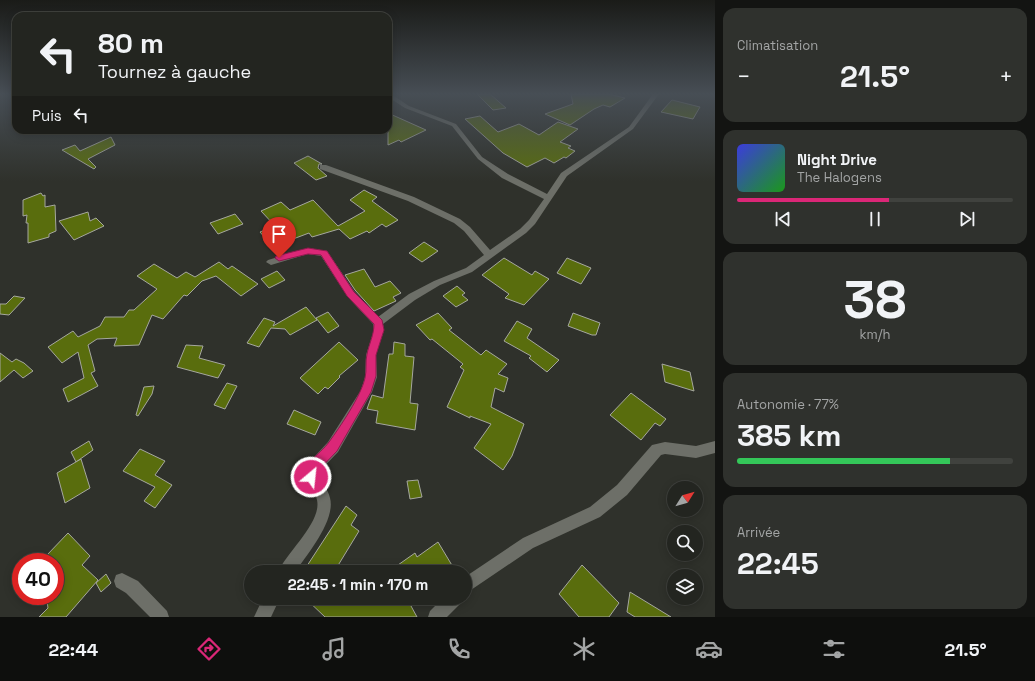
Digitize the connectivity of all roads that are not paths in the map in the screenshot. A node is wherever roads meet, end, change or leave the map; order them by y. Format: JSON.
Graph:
{"nodes":[{"id":1,"x":448,"y":123,"type":"edge"},
{"id":2,"x":635,"y":123,"type":"edge"},
{"id":3,"x":323,"y":167,"type":"dead end"},
{"id":4,"x":548,"y":198,"type":"junction"},
{"id":5,"x":490,"y":256,"type":"junction"},
{"id":6,"x":271,"y":262,"type":"dead end"},
{"id":7,"x":378,"y":323,"type":"junction"},
{"id":8,"x":715,"y":447,"type":"edge"},
{"id":9,"x":291,"y":565,"type":"edge"},
{"id":10,"x":122,"y":581,"type":"dead end"},
{"id":11,"x":472,"y":581,"type":"edge"},
{"id":12,"x":268,"y":605,"type":"edge"},
{"id":13,"x":447,"y":605,"type":"edge"},
{"id":14,"x":161,"y":617,"type":"edge"},
{"id":15,"x":262,"y":617,"type":"edge"},
{"id":16,"x":436,"y":617,"type":"edge"}],
"edges":[{"from":1,"to":4,"type":"street"},
{"from":2,"to":4,"type":"street"},
{"from":3,"to":5,"type":"street"},
{"from":4,"to":5,"type":"street"},
{"from":5,"to":7,"type":"street"},
{"from":6,"to":7,"type":"street"},
{"from":7,"to":9,"type":"street"},
{"from":8,"to":11,"type":"street"},
{"from":10,"to":14,"type":"street"},
{"from":12,"to":15,"type":"street"},
{"from":13,"to":16,"type":"street"}]}
